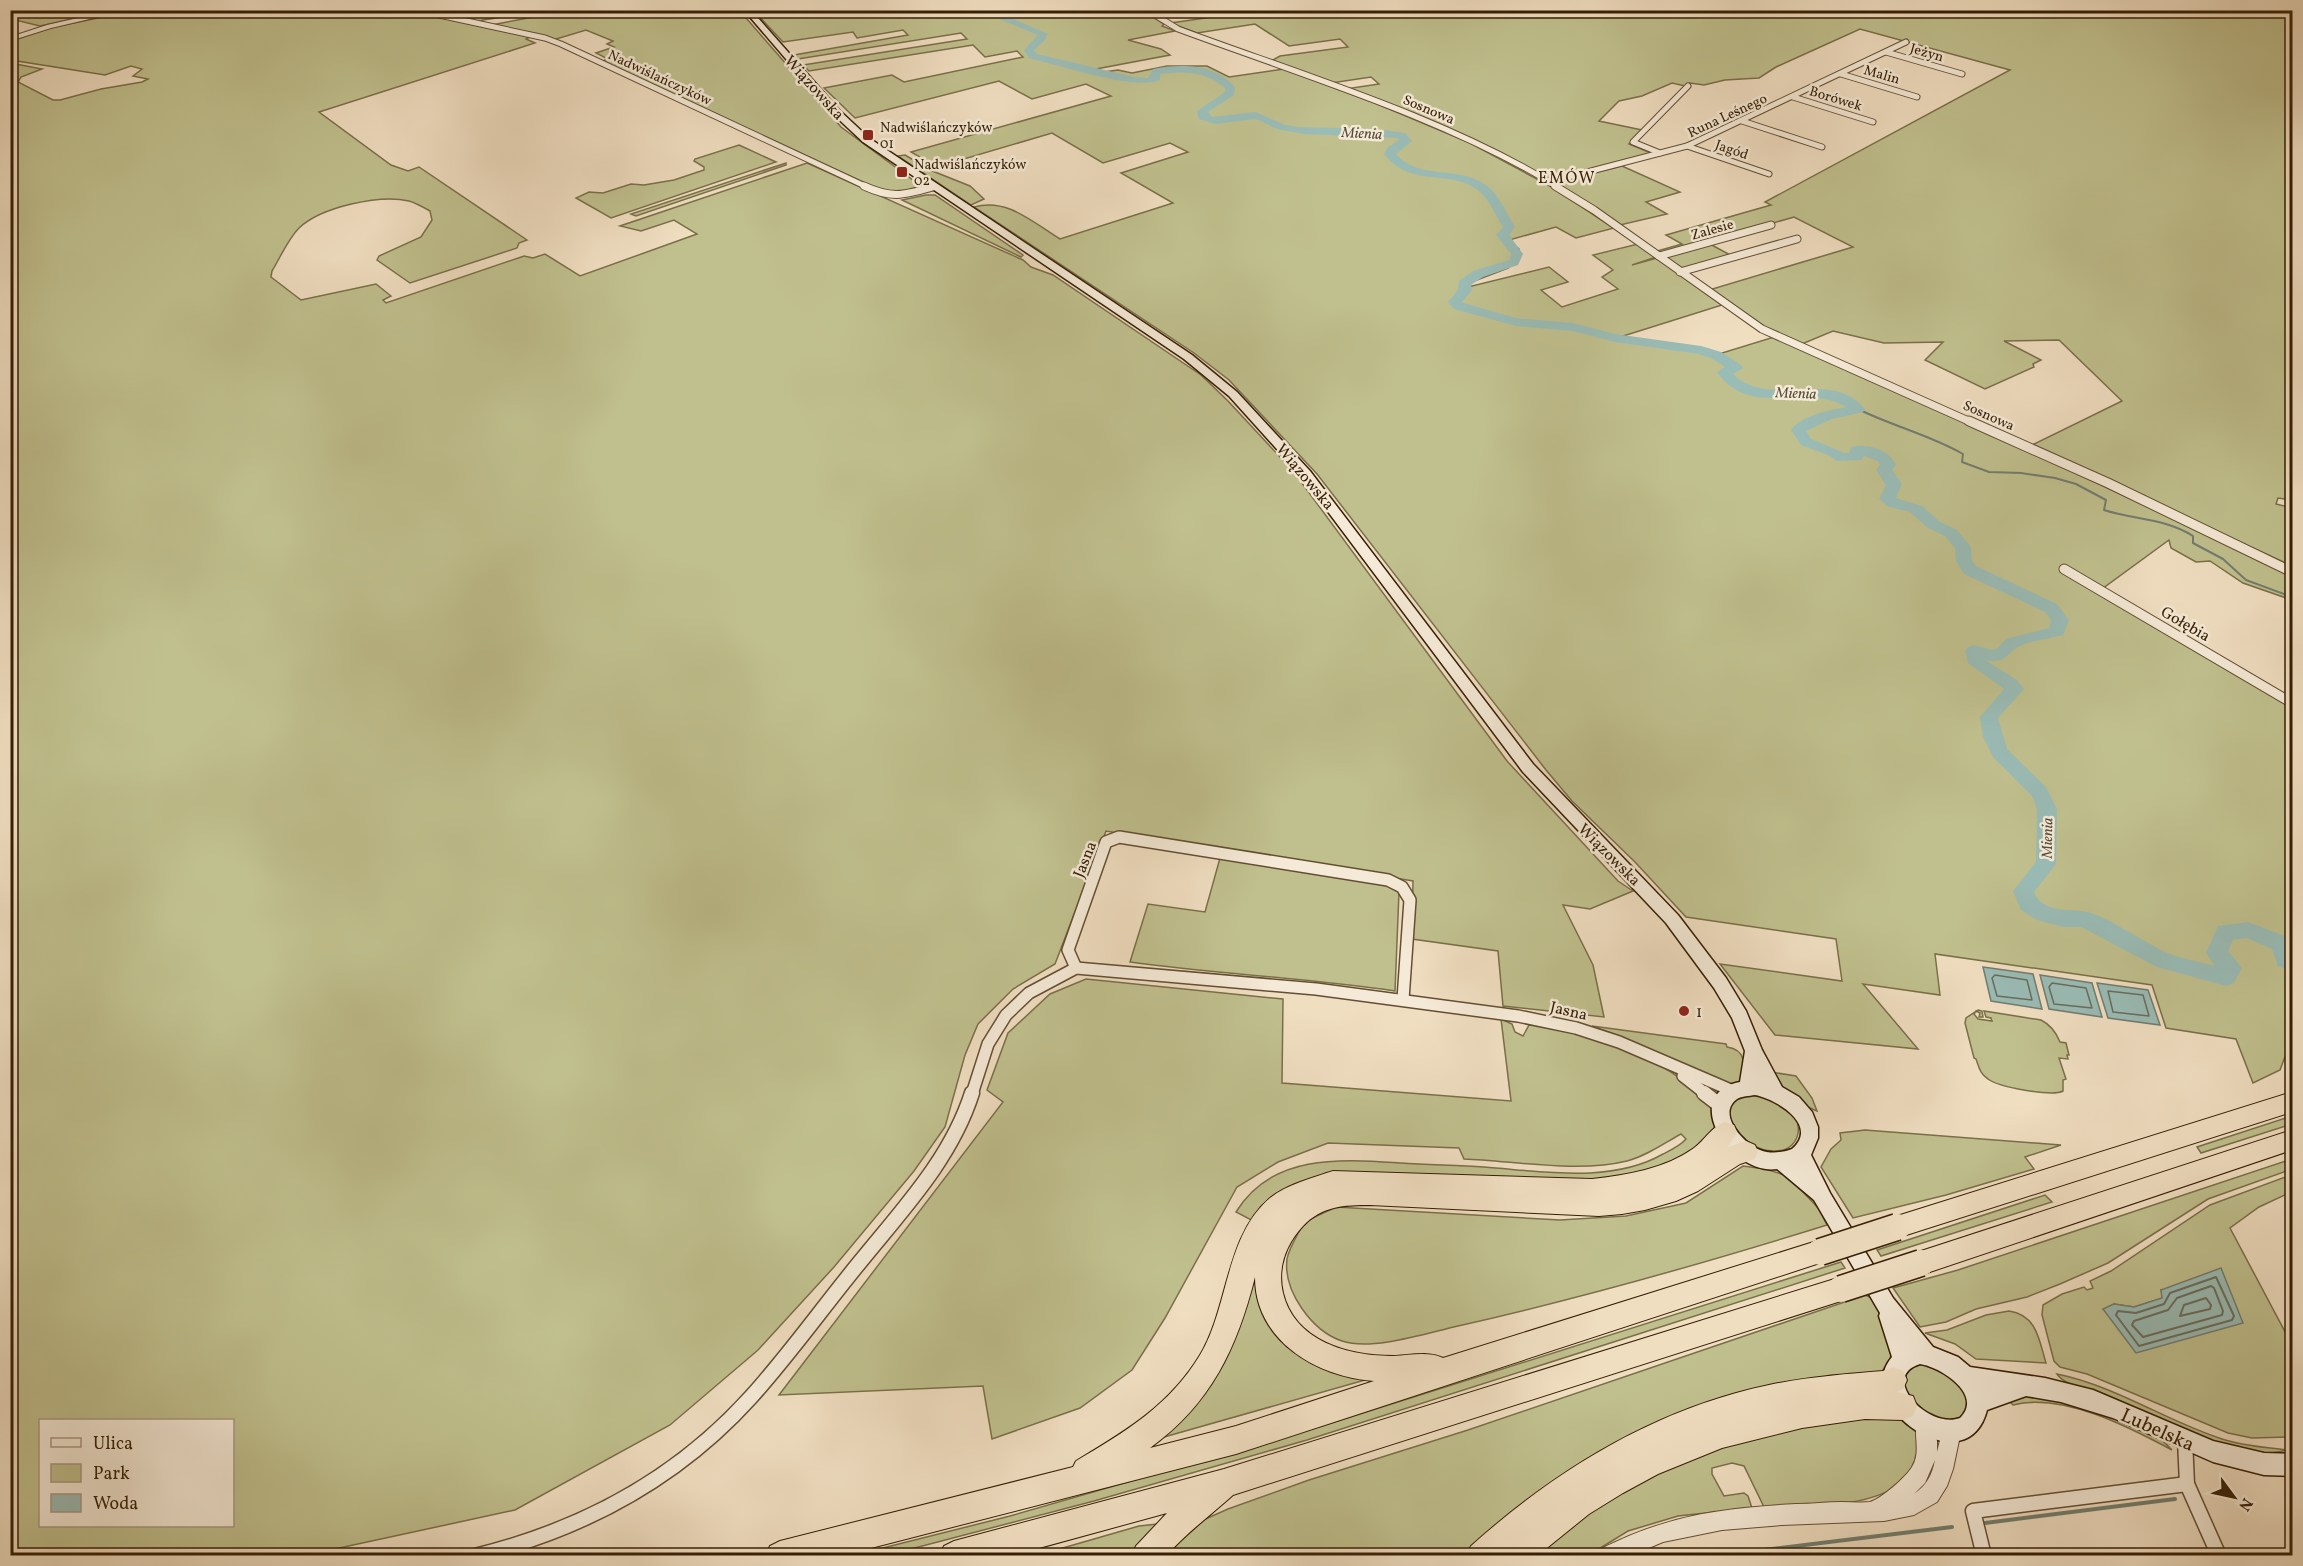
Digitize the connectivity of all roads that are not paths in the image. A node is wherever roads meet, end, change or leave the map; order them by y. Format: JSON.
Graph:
{"nodes":[{"id":1,"x":125,"y":10,"type":"edge"},
{"id":2,"x":416,"y":10,"type":"edge"},
{"id":3,"x":747,"y":10,"type":"edge"},
{"id":4,"x":1147,"y":10,"type":"edge"},
{"id":5,"x":10,"y":39,"type":"edge"},
{"id":6,"x":1906,"y":42,"type":"dead end"},
{"id":7,"x":1886,"y":52,"type":"junction"},
{"id":8,"x":1841,"y":74,"type":"junction"},
{"id":9,"x":1962,"y":74,"type":"dead end"},
{"id":10,"x":1688,"y":86,"type":"dead end"},
{"id":11,"x":1793,"y":97,"type":"junction"},
{"id":12,"x":1917,"y":97,"type":"dead end"},
{"id":13,"x":1742,"y":121,"type":"junction"},
{"id":14,"x":1873,"y":122,"type":"dead end"},
{"id":15,"x":1688,"y":146,"type":"junction"},
{"id":16,"x":1822,"y":147,"type":"dead end"},
{"id":17,"x":1660,"y":154,"type":"junction"},
{"id":18,"x":1769,"y":174,"type":"dead end"},
{"id":19,"x":1548,"y":182,"type":"junction"},
{"id":20,"x":933,"y":187,"type":"junction"},
{"id":21,"x":1771,"y":225,"type":"dead end"},
{"id":22,"x":1797,"y":239,"type":"dead end"},
{"id":23,"x":1659,"y":256,"type":"junction"},
{"id":24,"x":1680,"y":272,"type":"junction"},
{"id":25,"x":2064,"y":569,"type":"dead end"},
{"id":26,"x":2292,"y":572,"type":"edge"},
{"id":27,"x":2292,"y":703,"type":"edge"},
{"id":28,"x":1076,"y":968,"type":"junction"},
{"id":29,"x":1403,"y":999,"type":"junction"},
{"id":30,"x":1754,"y":1051,"type":"junction"},
{"id":31,"x":1652,"y":1056,"type":"junction"},
{"id":32,"x":1741,"y":1089,"type":"junction"},
{"id":33,"x":1775,"y":1091,"type":"junction"},
{"id":34,"x":2292,"y":1102,"type":"edge"},
{"id":35,"x":1721,"y":1106,"type":"junction"},
{"id":36,"x":1725,"y":1132,"type":"junction"},
{"id":37,"x":2292,"y":1140,"type":"edge"},
{"id":38,"x":1746,"y":1152,"type":"junction"},
{"id":39,"x":1801,"y":1153,"type":"junction"},
{"id":40,"x":1782,"y":1161,"type":"junction"},
{"id":41,"x":1823,"y":1199,"type":"junction"},
{"id":42,"x":1886,"y":1305,"type":"junction"},
{"id":43,"x":1927,"y":1355,"type":"junction"},
{"id":44,"x":1463,"y":1365,"type":"junction"},
{"id":45,"x":1966,"y":1377,"type":"junction"},
{"id":46,"x":1900,"y":1382,"type":"junction"},
{"id":47,"x":2025,"y":1386,"type":"junction"},
{"id":48,"x":1977,"y":1402,"type":"junction"},
{"id":49,"x":1925,"y":1425,"type":"junction"},
{"id":50,"x":1951,"y":1431,"type":"junction"},
{"id":51,"x":2185,"y":1440,"type":"junction"},
{"id":52,"x":2292,"y":1465,"type":"edge"},
{"id":53,"x":1066,"y":1482,"type":"junction"},
{"id":54,"x":1224,"y":1483,"type":"junction"},
{"id":55,"x":2187,"y":1484,"type":"junction"},
{"id":56,"x":1877,"y":1510,"type":"junction"},
{"id":57,"x":475,"y":1556,"type":"edge"},
{"id":58,"x":780,"y":1556,"type":"edge"},
{"id":59,"x":954,"y":1556,"type":"edge"},
{"id":60,"x":1146,"y":1556,"type":"edge"},
{"id":61,"x":1482,"y":1556,"type":"edge"},
{"id":62,"x":1514,"y":1556,"type":"edge"},
{"id":63,"x":1608,"y":1556,"type":"edge"},
{"id":64,"x":1984,"y":1556,"type":"edge"},
{"id":65,"x":2219,"y":1556,"type":"edge"}],
"edges":[{"from":1,"to":5,"type":"street"},
{"from":2,"to":20,"type":"street","name":"Nadwiślańczyków"},
{"from":3,"to":20,"type":"main road","name":"Wiązowska"},
{"from":4,"to":19,"type":"street","name":"Sosnowa"},
{"from":6,"to":7,"type":"street","name":"Runa Leśnego"},
{"from":7,"to":8,"type":"street","name":"Runa Leśnego"},
{"from":7,"to":9,"type":"street","name":"Jeżyn"},
{"from":8,"to":11,"type":"street","name":"Runa Leśnego"},
{"from":8,"to":12,"type":"street","name":"Malin"},
{"from":10,"to":17,"type":"street"},
{"from":11,"to":13,"type":"street","name":"Runa Leśnego"},
{"from":11,"to":14,"type":"street","name":"Borówek"},
{"from":13,"to":15,"type":"street","name":"Runa Leśnego"},
{"from":13,"to":16,"type":"street"},
{"from":15,"to":17,"type":"street","name":"Runa Leśnego"},
{"from":15,"to":18,"type":"street","name":"Jagód"},
{"from":17,"to":19,"type":"street","name":"Runa Leśnego"},
{"from":19,"to":23,"type":"street","name":"Sosnowa"},
{"from":20,"to":30,"type":"main road","name":"Wiązowska"},
{"from":21,"to":23,"type":"street","name":"Zalesie"},
{"from":22,"to":24,"type":"street"},
{"from":23,"to":24,"type":"street","name":"Sosnowa"},
{"from":24,"to":26,"type":"street","name":"Sosnowa"},
{"from":25,"to":27,"type":"street","name":"Gołębia"},
{"from":28,"to":29,"type":"street","name":"Jasna"},
{"from":28,"to":29,"type":"street","name":"Jasna"},
{"from":28,"to":57,"type":"street"},
{"from":29,"to":31,"type":"street","name":"Jasna"},
{"from":30,"to":32,"type":"main road"},
{"from":30,"to":33,"type":"main road","name":"Wiązowska"},
{"from":31,"to":32,"type":"street","name":"Jasna"},
{"from":31,"to":35,"type":"street","name":"Jasna"},
{"from":32,"to":33,"type":"main road"},
{"from":32,"to":35,"type":"main road"},
{"from":33,"to":39,"type":"main road"},
{"from":34,"to":44,"type":"highway","bridge":true},
{"from":35,"to":36,"type":"main road"},
{"from":36,"to":38,"type":"main road"},
{"from":36,"to":53,"type":"highway"},
{"from":37,"to":54,"type":"highway","bridge":true},
{"from":38,"to":40,"type":"main road"},
{"from":38,"to":44,"type":"highway"},
{"from":39,"to":40,"type":"main road"},
{"from":39,"to":41,"type":"main road"},
{"from":40,"to":41,"type":"main road"},
{"from":41,"to":42,"type":"main road"},
{"from":42,"to":43,"type":"main road"},
{"from":42,"to":46,"type":"main road"},
{"from":43,"to":45,"type":"main road"},
{"from":43,"to":46,"type":"main road"},
{"from":44,"to":53,"type":"highway"},
{"from":45,"to":47,"type":"main road","name":"Lubelska"},
{"from":45,"to":48,"type":"main road"},
{"from":46,"to":49,"type":"main road"},
{"from":46,"to":61,"type":"highway"},
{"from":46,"to":62,"type":"highway"},
{"from":47,"to":48,"type":"main road","name":"Lubelska"},
{"from":47,"to":51,"type":"main road","name":"Lubelska"},
{"from":48,"to":50,"type":"main road"},
{"from":49,"to":50,"type":"main road"},
{"from":49,"to":56,"type":"street"},
{"from":50,"to":56,"type":"street"},
{"from":51,"to":52,"type":"main road","name":"Lubelska"},
{"from":51,"to":55,"type":"street"},
{"from":53,"to":58,"type":"highway"},
{"from":54,"to":59,"type":"highway"},
{"from":54,"to":60,"type":"highway"},
{"from":55,"to":64,"type":"street"},
{"from":55,"to":65,"type":"street"},
{"from":56,"to":63,"type":"street"}]}
